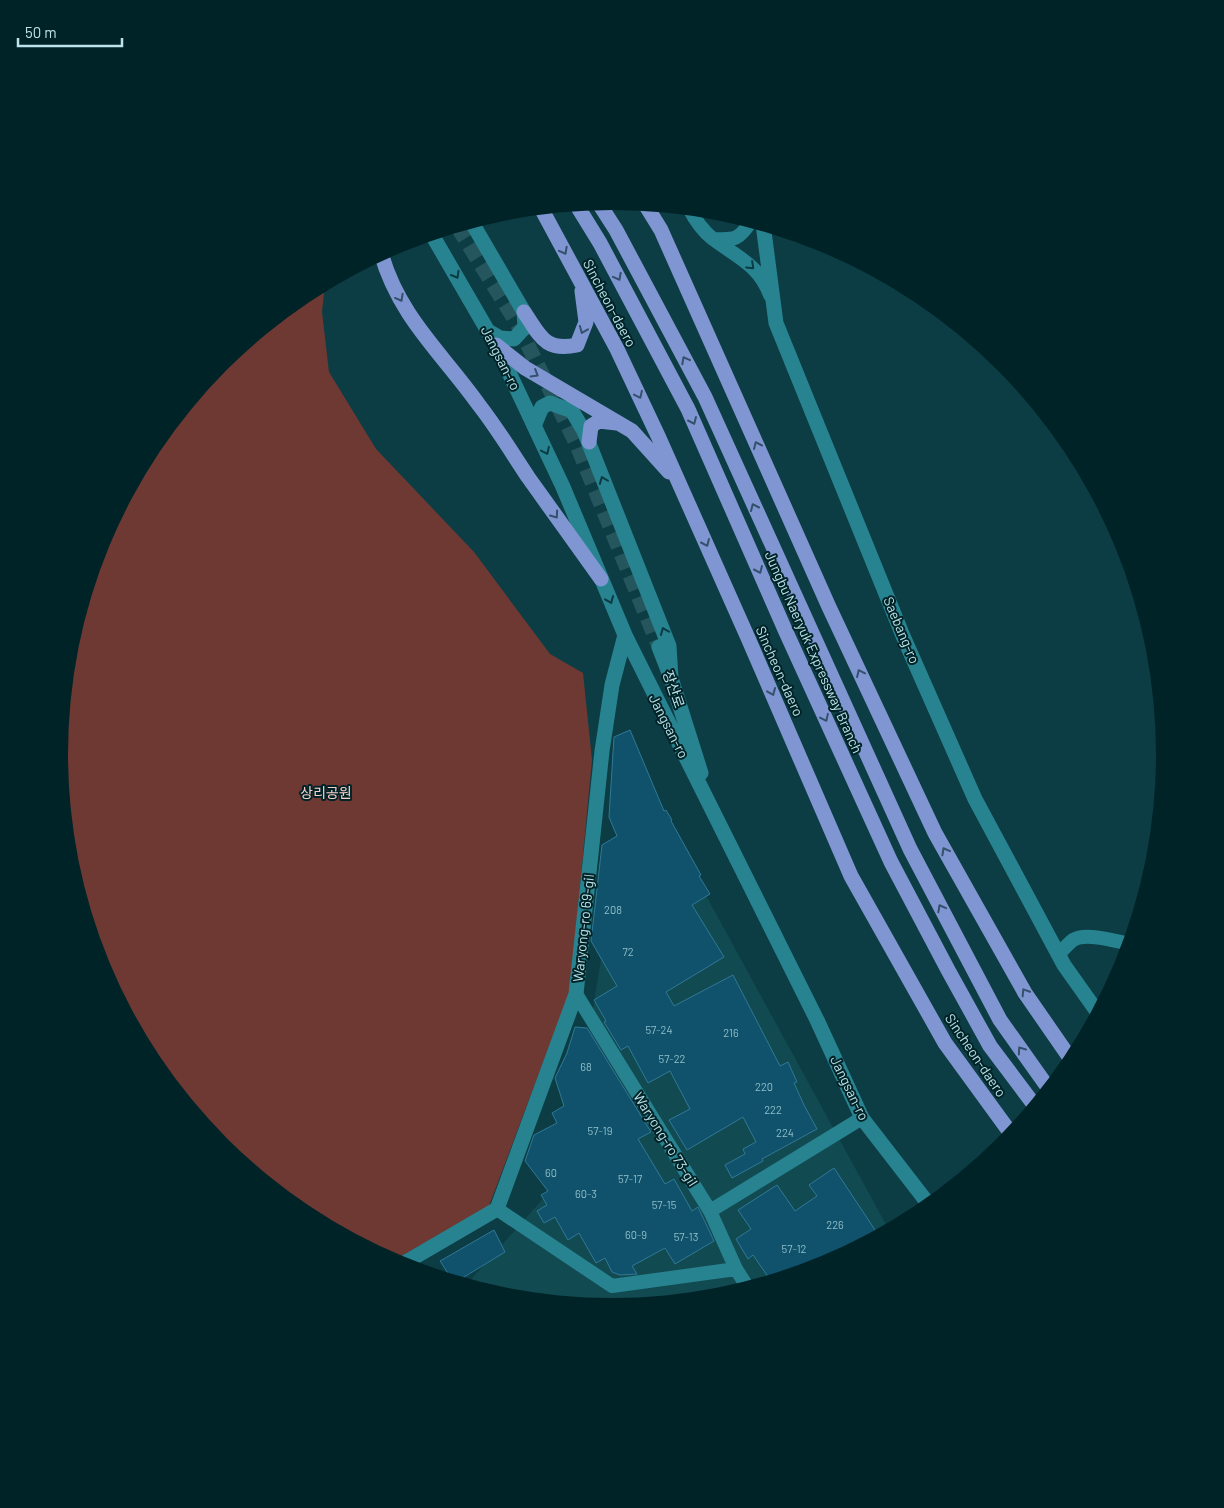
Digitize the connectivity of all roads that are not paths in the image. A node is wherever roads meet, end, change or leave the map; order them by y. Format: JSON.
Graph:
{"nodes":[{"id":1,"x":603,"y":210,"type":"edge"},
{"id":2,"x":580,"y":211,"type":"edge"},
{"id":3,"x":649,"y":211,"type":"edge"},
{"id":4,"x":653,"y":211,"type":"edge"},
{"id":5,"x":544,"y":214,"type":"edge"},
{"id":6,"x":694,"y":216,"type":"edge"},
{"id":7,"x":746,"y":226,"type":"edge"},
{"id":8,"x":475,"y":227,"type":"edge"},
{"id":9,"x":661,"y":230,"type":"junction"},
{"id":10,"x":764,"y":231,"type":"edge"},
{"id":11,"x":435,"y":239,"type":"edge"},
{"id":12,"x":713,"y":239,"type":"junction"},
{"id":13,"x":384,"y":260,"type":"edge"},
{"id":14,"x":581,"y":282,"type":"junction"},
{"id":15,"x":774,"y":306,"type":"junction"},
{"id":16,"x":524,"y":312,"type":"junction"},
{"id":17,"x":488,"y":330,"type":"junction"},
{"id":18,"x":496,"y":345,"type":"junction"},
{"id":19,"x":618,"y":423,"type":"junction"},
{"id":20,"x":534,"y":426,"type":"junction"},
{"id":21,"x":589,"y":442,"type":"junction"},
{"id":22,"x":680,"y":487,"type":"junction"},
{"id":23,"x":601,"y":579,"type":"junction"},
{"id":24,"x":625,"y":635,"type":"junction"},
{"id":25,"x":659,"y":647,"type":"tunnel mouth"},
{"id":26,"x":671,"y":678,"type":"junction"},
{"id":27,"x":715,"y":818,"type":"junction"},
{"id":28,"x":1123,"y":943,"type":"edge"},
{"id":29,"x":1058,"y":954,"type":"junction"},
{"id":30,"x":576,"y":994,"type":"junction"},
{"id":31,"x":1094,"y":1007,"type":"edge"},
{"id":32,"x":1067,"y":1054,"type":"edge"},
{"id":33,"x":1045,"y":1084,"type":"edge"},
{"id":34,"x":1031,"y":1101,"type":"edge"},
{"id":35,"x":862,"y":1118,"type":"junction"},
{"id":36,"x":1007,"y":1128,"type":"edge"},
{"id":37,"x":925,"y":1200,"type":"edge"},
{"id":38,"x":497,"y":1209,"type":"junction"},
{"id":39,"x":710,"y":1211,"type":"junction"},
{"id":40,"x":410,"y":1260,"type":"edge"},
{"id":41,"x":736,"y":1269,"type":"junction"},
{"id":42,"x":744,"y":1282,"type":"edge"}],
"edges":[{"from":33,"to":1,"type":"highway","name":"Jungbu Naeryuk Expressway Branch","one_way":true},
{"from":2,"to":34,"type":"highway","name":"Jungbu Naeryuk Expressway Branch","one_way":true},
{"from":3,"to":9,"type":"highway"},
{"from":4,"to":9,"type":"highway"},
{"from":5,"to":14,"type":"highway","name":"Sincheon-daero","one_way":true},
{"from":6,"to":12,"type":"street"},
{"from":7,"to":12,"type":"street"},
{"from":8,"to":16,"type":"main road"},
{"from":32,"to":9,"type":"highway","one_way":true},
{"from":10,"to":15,"type":"main road","name":"Saebang-ro"},
{"from":11,"to":17,"type":"main road","name":"Jangsan-ro","one_way":true},
{"from":12,"to":15,"type":"street","one_way":true},
{"from":13,"to":23,"type":"highway","one_way":true},
{"from":14,"to":16,"type":"highway","one_way":true},
{"from":14,"to":22,"type":"highway","name":"Sincheon-daero","one_way":true},
{"from":15,"to":29,"type":"main road","name":"Saebang-ro"},
{"from":16,"to":17,"type":"main road"},
{"from":17,"to":18,"type":"main road","name":"Jangsan-ro"},
{"from":18,"to":19,"type":"highway","one_way":true},
{"from":18,"to":20,"type":"main road","name":"Jangsan-ro"},
{"from":19,"to":21,"type":"highway"},
{"from":19,"to":22,"type":"highway"},
{"from":20,"to":21,"type":"main road"},
{"from":20,"to":23,"type":"main road","name":"Jangsan-ro","one_way":true},
{"from":26,"to":21,"type":"main road","one_way":true},
{"from":22,"to":36,"type":"highway","name":"Sincheon-daero","one_way":true},
{"from":23,"to":24,"type":"main road","name":"Jangsan-ro","one_way":true},
{"from":24,"to":27,"type":"main road","name":"Jangsan-ro"},
{"from":24,"to":30,"type":"main road","name":"Waryong-ro 69-gil"},
{"from":25,"to":26,"type":"main road","name":"장산로"},
{"from":26,"to":27,"type":"main road","name":"장산로"},
{"from":27,"to":35,"type":"main road","name":"Jangsan-ro"},
{"from":28,"to":29,"type":"street"},
{"from":29,"to":31,"type":"main road","name":"Saebang-ro"},
{"from":30,"to":38,"type":"main road","name":"Waryong-ro 69-gil"},
{"from":30,"to":39,"type":"street","name":"Waryong-ro 73-gil"},
{"from":35,"to":37,"type":"main road","name":"Jangsan-ro"},
{"from":35,"to":39,"type":"street"},
{"from":38,"to":40,"type":"main road"},
{"from":38,"to":41,"type":"street"},
{"from":39,"to":41,"type":"street","name":"Waryong-ro 73-gil"},
{"from":41,"to":42,"type":"street","name":"Waryong-ro 73-gil"}]}
